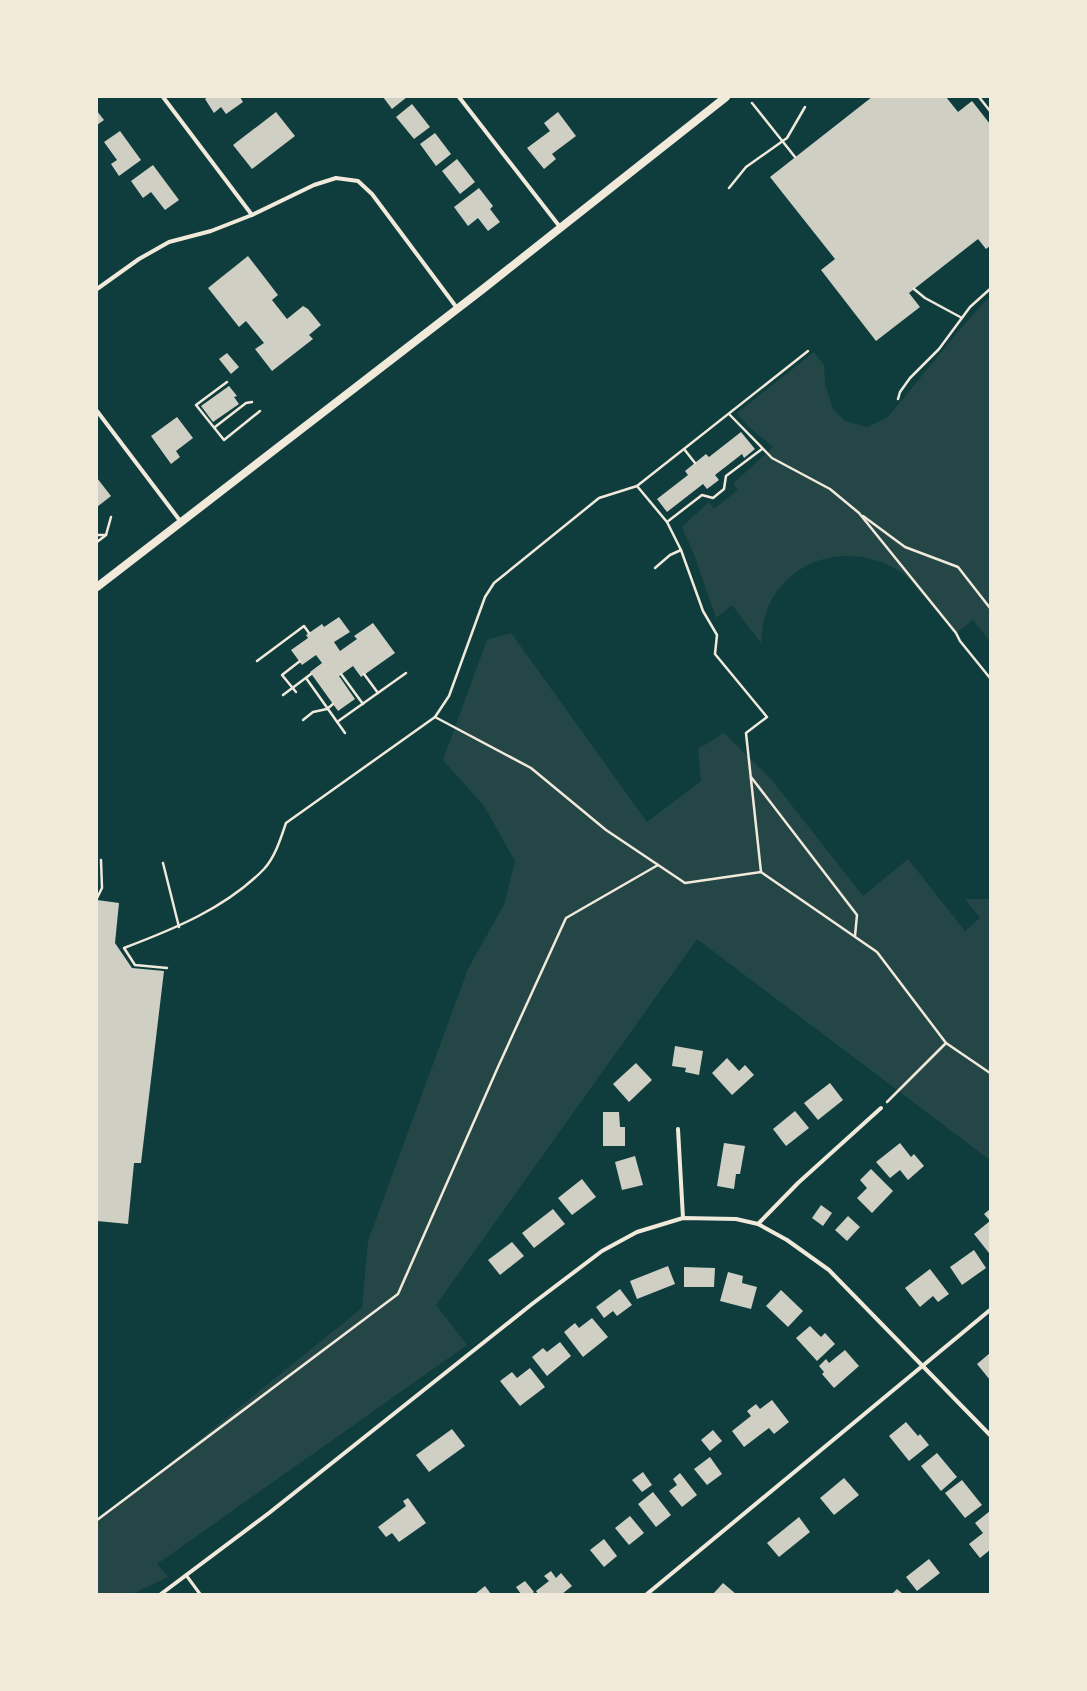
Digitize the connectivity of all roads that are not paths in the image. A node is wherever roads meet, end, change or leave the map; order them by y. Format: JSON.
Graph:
{"nodes":[{"id":1,"x":162,"y":97,"type":"edge"},
{"id":2,"x":459,"y":97,"type":"edge"},
{"id":3,"x":722,"y":98,"type":"edge"},
{"id":4,"x":252,"y":215,"type":"junction"},
{"id":5,"x":560,"y":227,"type":"junction"},
{"id":6,"x":97,"y":289,"type":"edge"},
{"id":7,"x":457,"y":308,"type":"junction"},
{"id":8,"x":97,"y":411,"type":"edge"},
{"id":9,"x":181,"y":522,"type":"junction"},
{"id":10,"x":97,"y":587,"type":"edge"},
{"id":11,"x":881,"y":1108,"type":"road end"},
{"id":12,"x":678,"y":1130,"type":"dead end"},
{"id":13,"x":683,"y":1218,"type":"junction"},
{"id":14,"x":758,"y":1224,"type":"junction"},
{"id":15,"x":990,"y":1310,"type":"edge"},
{"id":16,"x":925,"y":1366,"type":"junction"},
{"id":17,"x":990,"y":1435,"type":"edge"},
{"id":18,"x":186,"y":1576,"type":"junction"},
{"id":19,"x":161,"y":1594,"type":"edge"},
{"id":20,"x":200,"y":1594,"type":"edge"},
{"id":21,"x":647,"y":1594,"type":"edge"}],
"edges":[{"from":1,"to":4,"type":"street"},
{"from":2,"to":5,"type":"street"},
{"from":3,"to":5,"type":"main road"},
{"from":4,"to":6,"type":"street"},
{"from":4,"to":7,"type":"street"},
{"from":5,"to":7,"type":"main road"},
{"from":7,"to":9,"type":"main road"},
{"from":8,"to":9,"type":"street"},
{"from":9,"to":10,"type":"main road"},
{"from":11,"to":14,"type":"street"},
{"from":12,"to":13,"type":"street"},
{"from":13,"to":14,"type":"street"},
{"from":13,"to":18,"type":"street"},
{"from":14,"to":16,"type":"street"},
{"from":15,"to":16,"type":"street"},
{"from":16,"to":17,"type":"street"},
{"from":16,"to":21,"type":"street"},
{"from":18,"to":19,"type":"street"},
{"from":18,"to":20,"type":"lane"}]}
